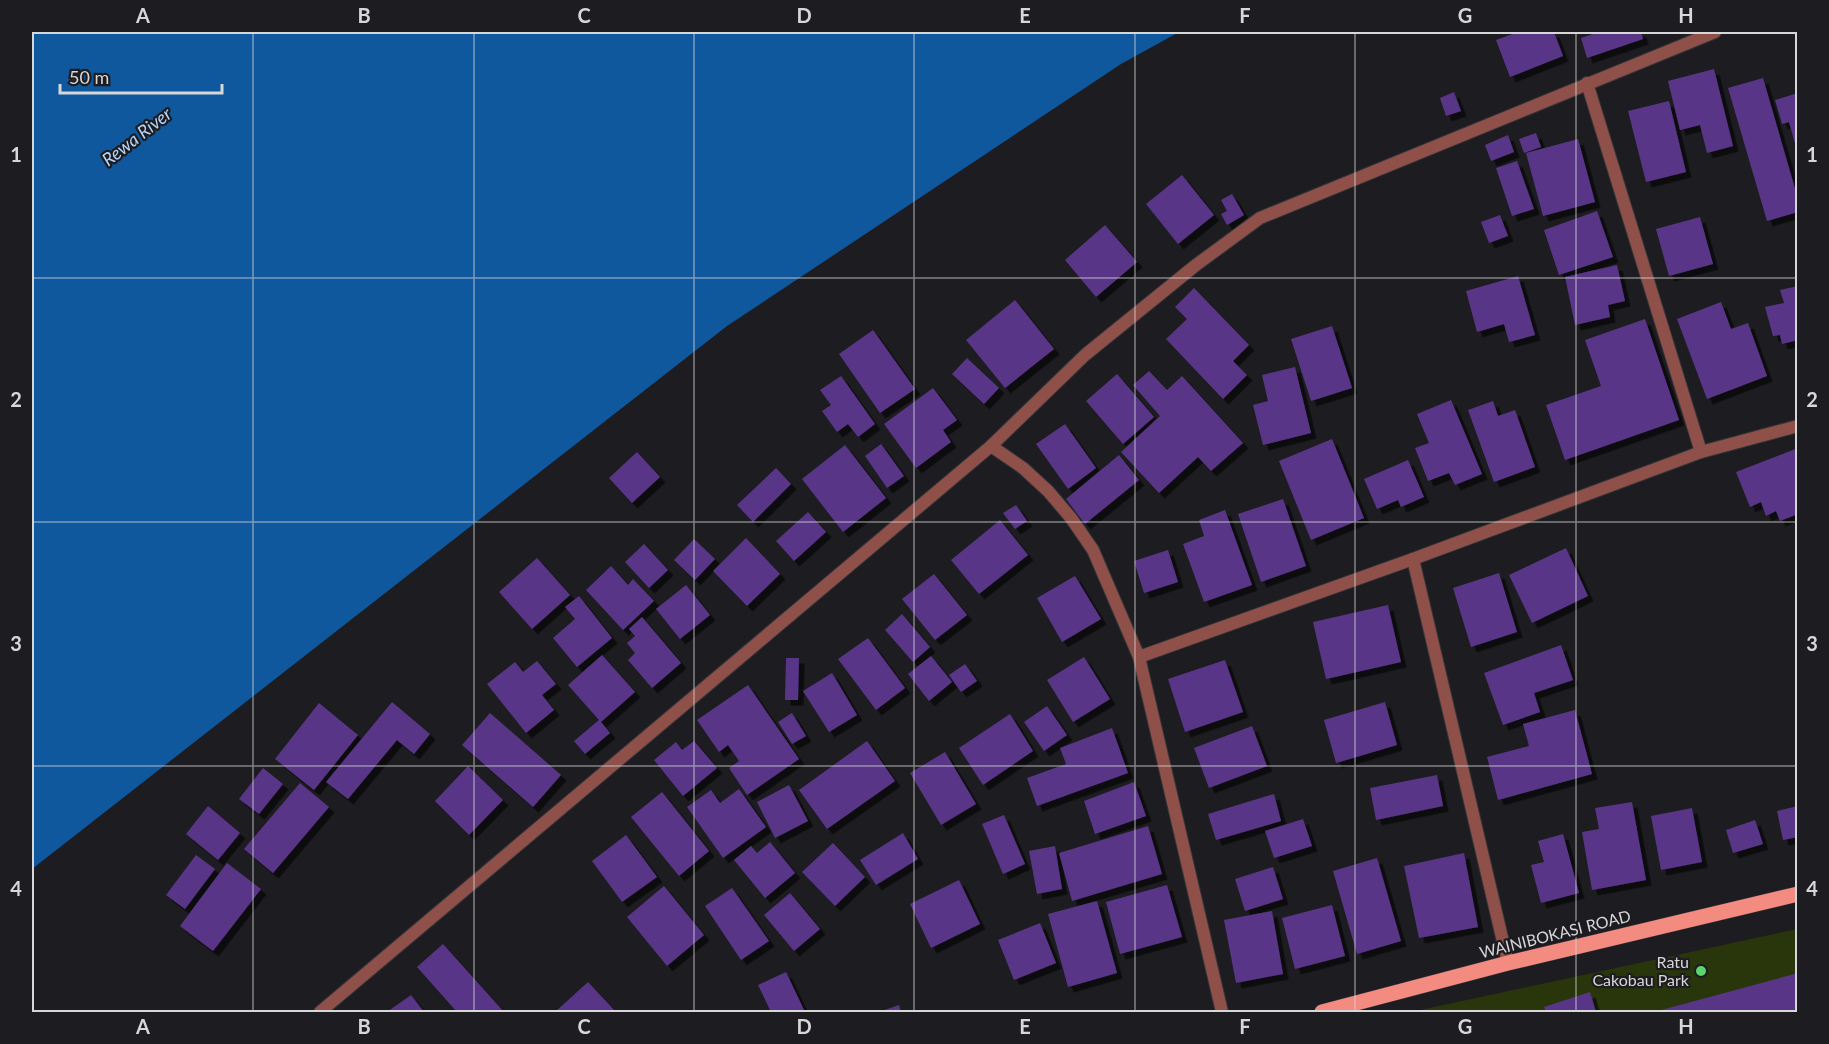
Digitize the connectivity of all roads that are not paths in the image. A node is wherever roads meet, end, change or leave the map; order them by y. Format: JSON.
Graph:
{"nodes":[{"id":1,"x":1715,"y":32,"type":"edge"},
{"id":2,"x":1587,"y":83,"type":"junction"},
{"id":3,"x":1797,"y":426,"type":"edge"},
{"id":4,"x":991,"y":446,"type":"junction"},
{"id":5,"x":1701,"y":452,"type":"junction"},
{"id":6,"x":1413,"y":559,"type":"junction"},
{"id":7,"x":1139,"y":657,"type":"junction"},
{"id":8,"x":1797,"y":894,"type":"edge"},
{"id":9,"x":1508,"y":963,"type":"junction"},
{"id":10,"x":320,"y":1012,"type":"edge"},
{"id":11,"x":1222,"y":1012,"type":"edge"},
{"id":12,"x":1322,"y":1012,"type":"edge"}],
"edges":[{"from":1,"to":2,"type":"street"},
{"from":2,"to":4,"type":"street"},
{"from":2,"to":5,"type":"street"},
{"from":3,"to":5,"type":"street"},
{"from":4,"to":7,"type":"street"},
{"from":4,"to":10,"type":"street"},
{"from":5,"to":6,"type":"street"},
{"from":6,"to":7,"type":"street"},
{"from":6,"to":9,"type":"street"},
{"from":7,"to":11,"type":"street"},
{"from":8,"to":9,"type":"main road","name":"WAINIBOKASI ROAD"},
{"from":9,"to":12,"type":"main road","name":"WAINIBOKASI ROAD"}]}
